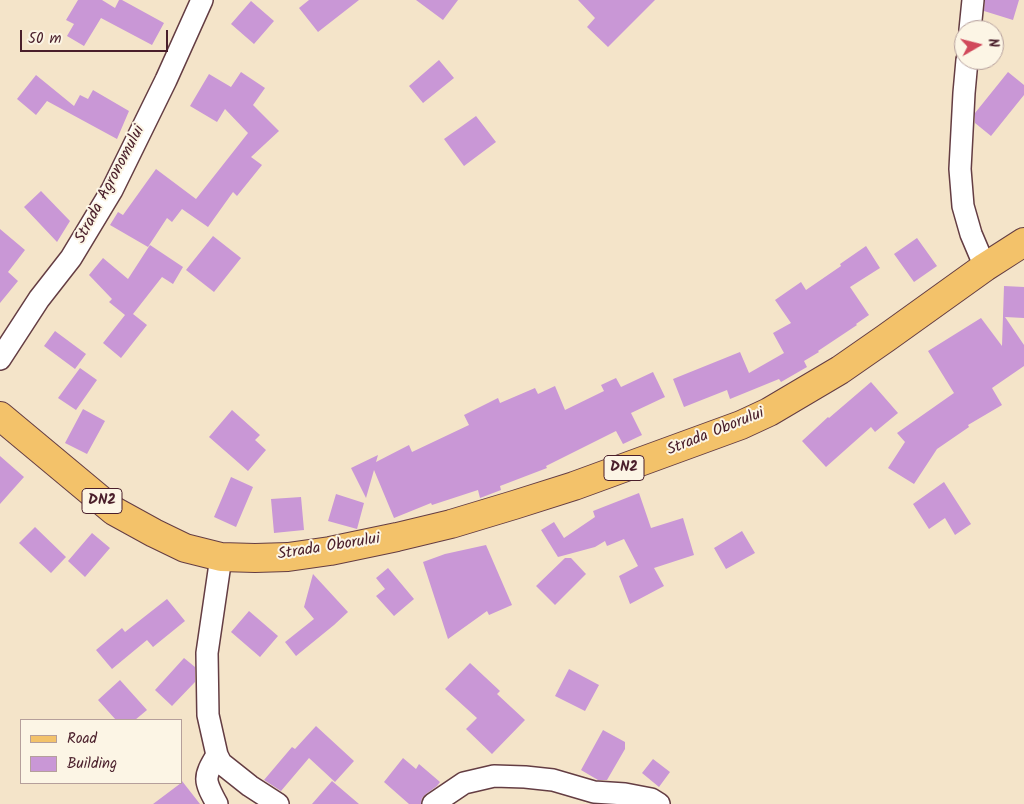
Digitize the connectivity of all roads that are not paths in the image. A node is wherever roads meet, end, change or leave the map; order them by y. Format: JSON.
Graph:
{"nodes":[{"id":1,"x":202,"y":0,"type":"edge"},
{"id":2,"x":973,"y":0,"type":"edge"},
{"id":3,"x":971,"y":20,"type":"edge"},
{"id":4,"x":966,"y":70,"type":"edge"},
{"id":5,"x":1024,"y":242,"type":"edge"},
{"id":6,"x":985,"y":267,"type":"junction"},
{"id":7,"x":0,"y":359,"type":"edge"},
{"id":8,"x":0,"y":416,"type":"edge"},
{"id":9,"x":221,"y":557,"type":"junction"},
{"id":10,"x":217,"y":754,"type":"junction"},
{"id":11,"x":217,"y":804,"type":"edge"},
{"id":12,"x":278,"y":804,"type":"edge"},
{"id":13,"x":432,"y":804,"type":"edge"},
{"id":14,"x":659,"y":804,"type":"edge"}],
"edges":[{"from":1,"to":7,"type":"street","name":"Strada Agronomului"},
{"from":2,"to":3,"type":"street"},
{"from":4,"to":6,"type":"street"},
{"from":5,"to":6,"type":"main road","name":"Strada Oborului","number":"DN2"},
{"from":6,"to":9,"type":"main road","name":"Strada Oborului","number":"DN2"},
{"from":8,"to":9,"type":"main road","name":"Strada Oborului","number":"DN2"},
{"from":9,"to":10,"type":"street"},
{"from":10,"to":11,"type":"street"},
{"from":10,"to":12,"type":"street"},
{"from":13,"to":14,"type":"street"}]}
